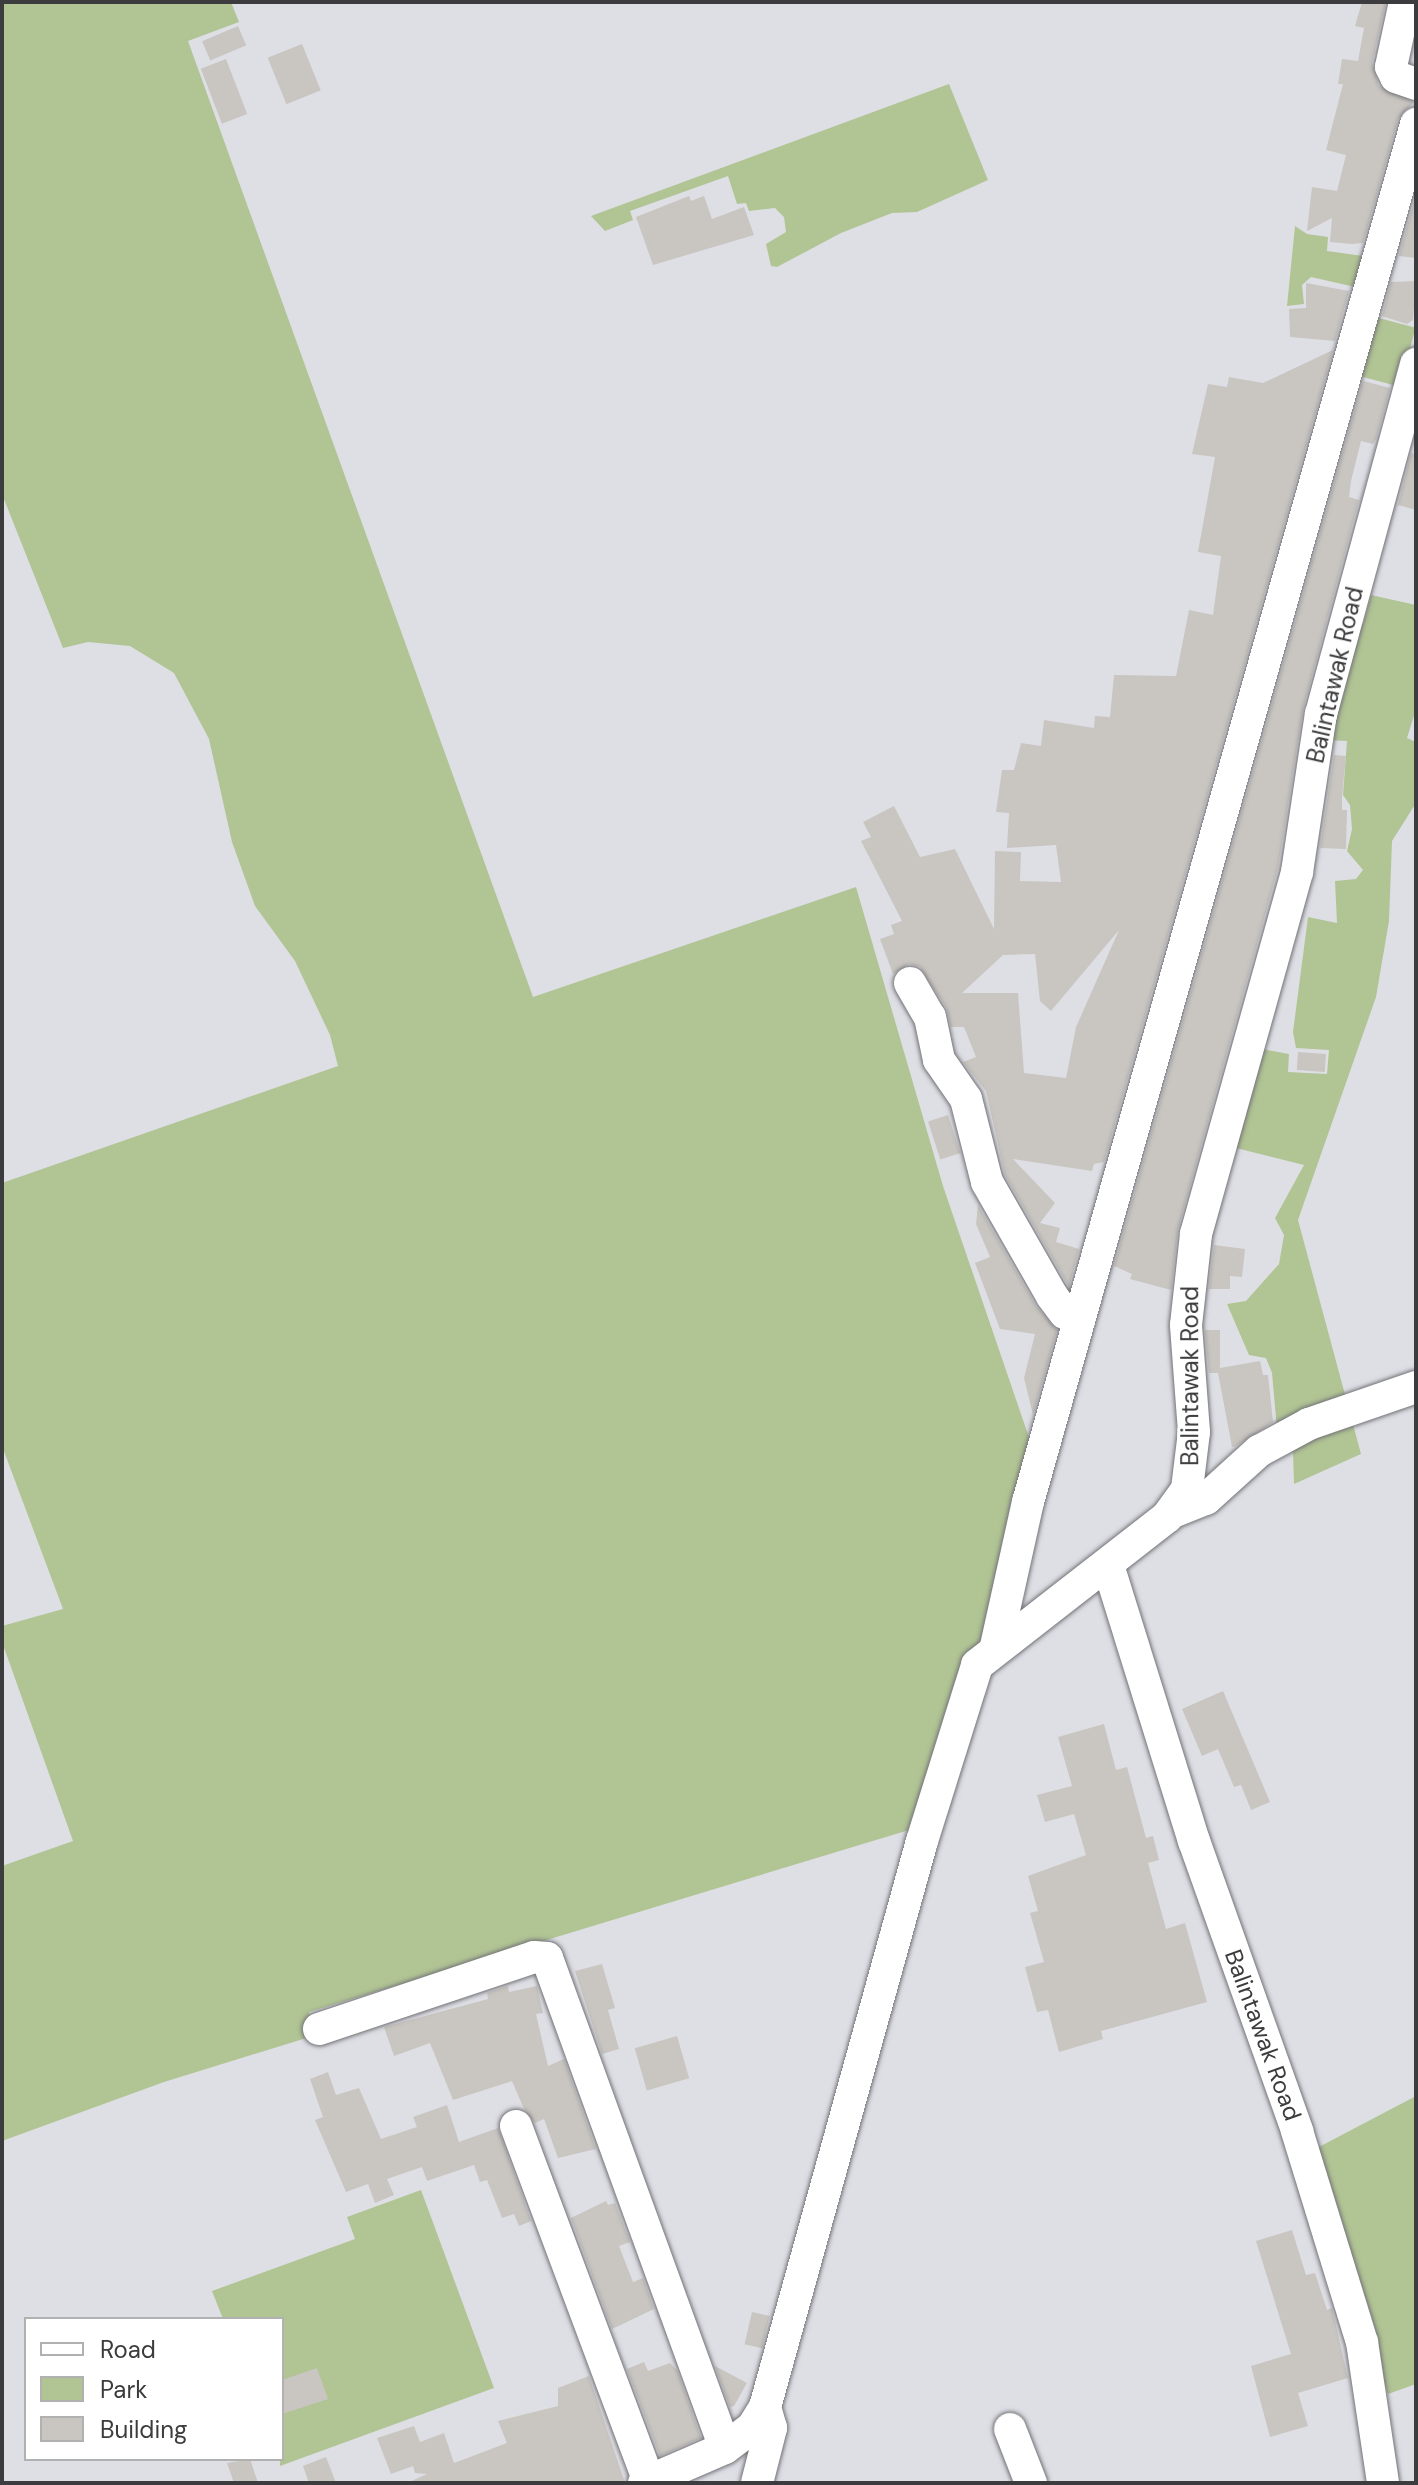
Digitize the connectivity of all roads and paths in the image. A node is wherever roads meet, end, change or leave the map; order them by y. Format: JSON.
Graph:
{"nodes":[{"id":1,"x":1405,"y":2,"type":"edge"},
{"id":2,"x":1416,"y":84,"type":"edge"},
{"id":3,"x":1416,"y":124,"type":"edge"},
{"id":4,"x":1416,"y":364,"type":"edge"},
{"id":5,"x":910,"y":983,"type":"dead end"},
{"id":6,"x":1079,"y":1320,"type":"junction"},
{"id":7,"x":1416,"y":1387,"type":"edge"},
{"id":8,"x":1173,"y":1512,"type":"junction"},
{"id":9,"x":1108,"y":1565,"type":"junction"},
{"id":10,"x":996,"y":1646,"type":"junction"},
{"id":11,"x":319,"y":2029,"type":"dead end"},
{"id":12,"x":516,"y":2126,"type":"dead end"},
{"id":13,"x":765,"y":2407,"type":"junction"},
{"id":14,"x":1010,"y":2429,"type":"dead end"},
{"id":15,"x":725,"y":2448,"type":"junction"},
{"id":16,"x":647,"y":2482,"type":"edge"},
{"id":17,"x":757,"y":2483,"type":"edge"},
{"id":18,"x":1031,"y":2483,"type":"edge"},
{"id":19,"x":1383,"y":2483,"type":"edge"}],
"edges":[{"from":1,"to":2,"type":"street"},
{"from":3,"to":6,"type":"street"},
{"from":4,"to":8,"type":"street","name":"Balintawak Road"},
{"from":5,"to":6,"type":"street"},
{"from":6,"to":10,"type":"street"},
{"from":7,"to":8,"type":"street"},
{"from":8,"to":9,"type":"street","name":"Balintawak Road"},
{"from":9,"to":10,"type":"street"},
{"from":9,"to":19,"type":"street","name":"Balintawak Road"},
{"from":10,"to":13,"type":"street"},
{"from":11,"to":15,"type":"street"},
{"from":12,"to":16,"type":"street"},
{"from":13,"to":15,"type":"street"},
{"from":13,"to":17,"type":"street"},
{"from":14,"to":18,"type":"street"},
{"from":15,"to":16,"type":"street"}]}
